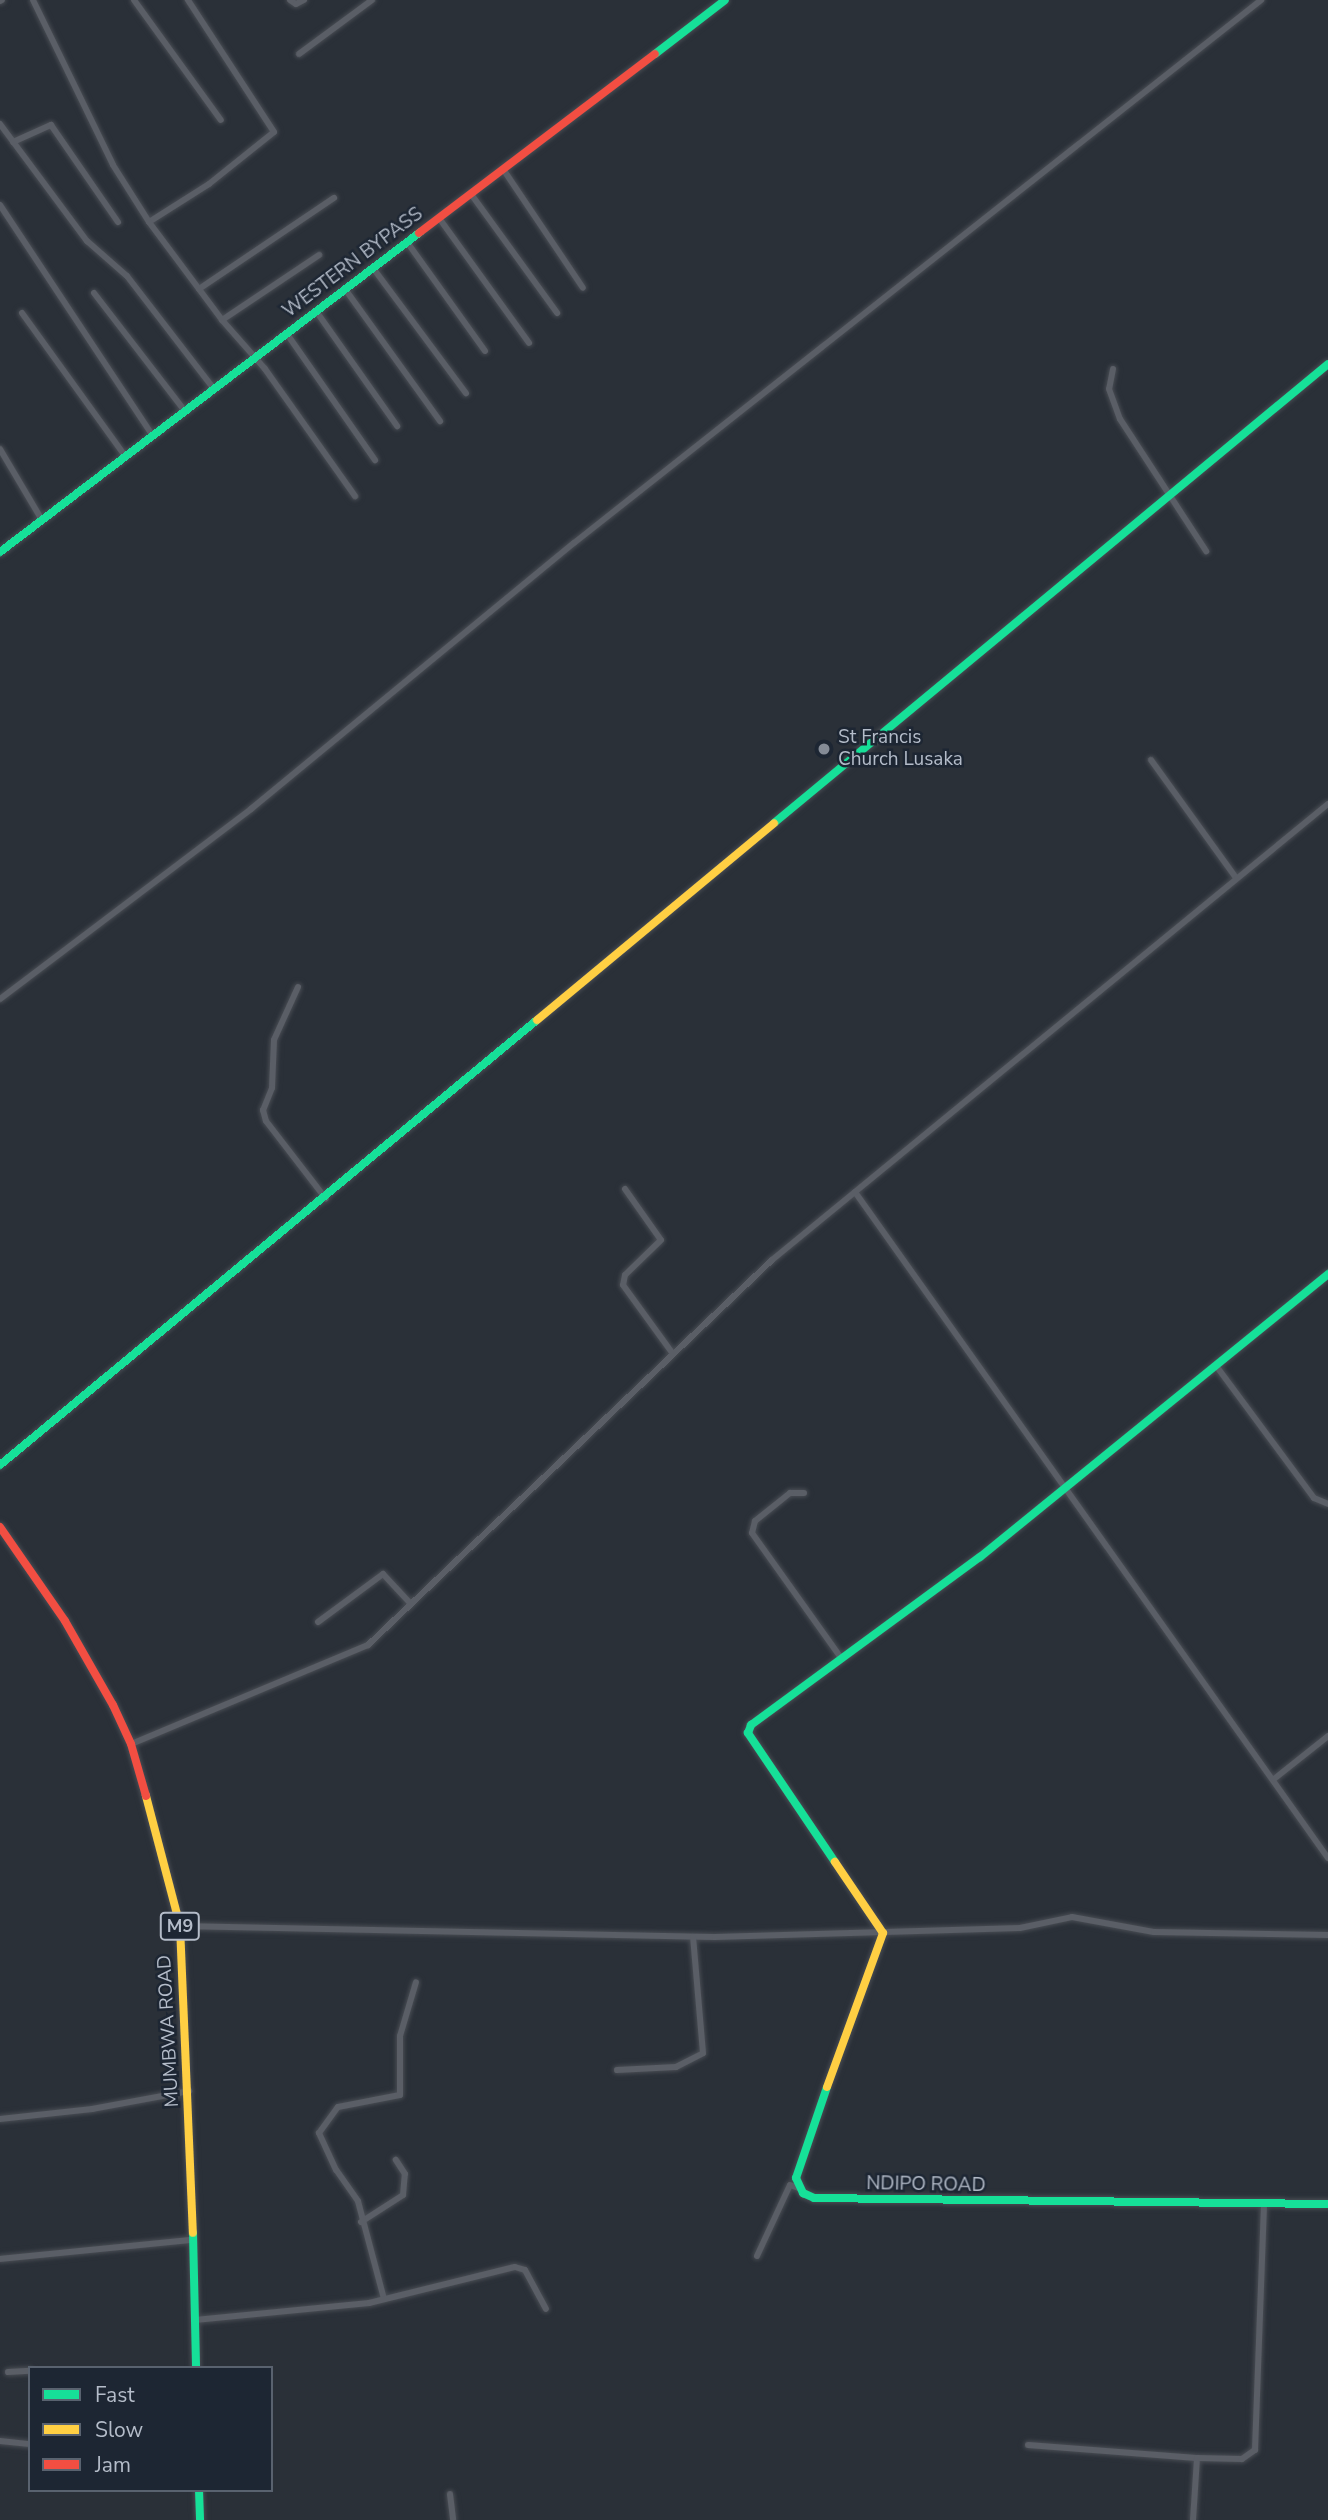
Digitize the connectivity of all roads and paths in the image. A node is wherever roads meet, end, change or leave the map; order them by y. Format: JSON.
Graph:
{"nodes":[{"id":1,"x":33,"y":0,"type":"edge"},
{"id":2,"x":134,"y":0,"type":"edge"},
{"id":3,"x":188,"y":0,"type":"edge"},
{"id":4,"x":290,"y":0,"type":"edge"},
{"id":5,"x":304,"y":0,"type":"edge"},
{"id":6,"x":372,"y":0,"type":"edge"},
{"id":7,"x":726,"y":0,"type":"edge"},
{"id":8,"x":1261,"y":0,"type":"edge"},
{"id":9,"x":299,"y":54,"type":"dead end"},
{"id":10,"x":221,"y":120,"type":"dead end"},
{"id":11,"x":0,"y":124,"type":"edge"},
{"id":12,"x":13,"y":142,"type":"junction"},
{"id":13,"x":503,"y":169,"type":"junction"},
{"id":14,"x":471,"y":194,"type":"junction"},
{"id":15,"x":334,"y":198,"type":"dead end"},
{"id":16,"x":0,"y":205,"type":"edge"},
{"id":17,"x":439,"y":218,"type":"junction"},
{"id":18,"x":118,"y":222,"type":"dead end"},
{"id":19,"x":149,"y":222,"type":"junction"},
{"id":20,"x":407,"y":242,"type":"junction"},
{"id":21,"x":319,"y":255,"type":"dead end"},
{"id":22,"x":373,"y":268,"type":"junction"},
{"id":23,"x":583,"y":288,"type":"dead end"},
{"id":24,"x":199,"y":289,"type":"junction"},
{"id":25,"x":345,"y":289,"type":"junction"},
{"id":26,"x":94,"y":293,"type":"dead end"},
{"id":27,"x":316,"y":311,"type":"junction"},
{"id":28,"x":22,"y":313,"type":"dead end"},
{"id":29,"x":557,"y":313,"type":"dead end"},
{"id":30,"x":222,"y":320,"type":"junction"},
{"id":31,"x":287,"y":334,"type":"junction"},
{"id":32,"x":529,"y":343,"type":"dead end"},
{"id":33,"x":485,"y":351,"type":"dead end"},
{"id":34,"x":256,"y":357,"type":"junction"},
{"id":35,"x":1328,"y":364,"type":"edge"},
{"id":36,"x":1113,"y":369,"type":"dead end"},
{"id":37,"x":214,"y":389,"type":"junction"},
{"id":38,"x":466,"y":393,"type":"dead end"},
{"id":39,"x":185,"y":411,"type":"junction"},
{"id":40,"x":440,"y":421,"type":"dead end"},
{"id":41,"x":397,"y":426,"type":"dead end"},
{"id":42,"x":152,"y":435,"type":"junction"},
{"id":43,"x":0,"y":449,"type":"edge"},
{"id":44,"x":125,"y":456,"type":"junction"},
{"id":45,"x":375,"y":460,"type":"dead end"},
{"id":46,"x":355,"y":496,"type":"dead end"},
{"id":47,"x":1167,"y":496,"type":"junction"},
{"id":48,"x":42,"y":520,"type":"junction"},
{"id":49,"x":1206,"y":551,"type":"dead end"},
{"id":50,"x":0,"y":552,"type":"edge"},
{"id":51,"x":1151,"y":760,"type":"dead end"},
{"id":52,"x":1328,"y":804,"type":"edge"},
{"id":53,"x":1236,"y":878,"type":"junction"},
{"id":54,"x":298,"y":987,"type":"dead end"},
{"id":55,"x":0,"y":999,"type":"edge"},
{"id":56,"x":625,"y":1189,"type":"dead end"},
{"id":57,"x":855,"y":1192,"type":"junction"},
{"id":58,"x":327,"y":1199,"type":"junction"},
{"id":59,"x":1328,"y":1274,"type":"edge"},
{"id":60,"x":673,"y":1354,"type":"junction"},
{"id":61,"x":1217,"y":1367,"type":"junction"},
{"id":62,"x":0,"y":1465,"type":"edge"},
{"id":63,"x":1067,"y":1485,"type":"junction"},
{"id":64,"x":804,"y":1493,"type":"dead end"},
{"id":65,"x":1328,"y":1504,"type":"edge"},
{"id":66,"x":0,"y":1527,"type":"edge"},
{"id":67,"x":411,"y":1604,"type":"junction"},
{"id":68,"x":318,"y":1622,"type":"dead end"},
{"id":69,"x":842,"y":1659,"type":"junction"},
{"id":70,"x":1328,"y":1736,"type":"edge"},
{"id":71,"x":131,"y":1744,"type":"junction"},
{"id":72,"x":1274,"y":1779,"type":"junction"},
{"id":73,"x":1328,"y":1857,"type":"edge"},
{"id":74,"x":180,"y":1926,"type":"junction"},
{"id":75,"x":883,"y":1933,"type":"junction"},
{"id":76,"x":1328,"y":1935,"type":"edge"},
{"id":77,"x":694,"y":1937,"type":"junction"},
{"id":78,"x":416,"y":1982,"type":"dead end"},
{"id":79,"x":617,"y":2070,"type":"dead end"},
{"id":80,"x":188,"y":2091,"type":"junction"},
{"id":81,"x":0,"y":2119,"type":"edge"},
{"id":82,"x":396,"y":2160,"type":"dead end"},
{"id":83,"x":799,"y":2188,"type":"junction"},
{"id":84,"x":1328,"y":2204,"type":"edge"},
{"id":85,"x":1264,"y":2205,"type":"junction"},
{"id":86,"x":361,"y":2222,"type":"junction"},
{"id":87,"x":192,"y":2240,"type":"junction"},
{"id":88,"x":757,"y":2256,"type":"dead end"},
{"id":89,"x":0,"y":2259,"type":"edge"},
{"id":90,"x":384,"y":2300,"type":"junction"},
{"id":91,"x":546,"y":2309,"type":"dead end"},
{"id":92,"x":195,"y":2320,"type":"junction"},
{"id":93,"x":196,"y":2366,"type":"edge"},
{"id":94,"x":28,"y":2371,"type":"edge"},
{"id":95,"x":8,"y":2372,"type":"dead end"},
{"id":96,"x":0,"y":2441,"type":"edge"},
{"id":97,"x":28,"y":2444,"type":"edge"},
{"id":98,"x":1028,"y":2445,"type":"dead end"},
{"id":99,"x":1197,"y":2458,"type":"junction"},
{"id":100,"x":200,"y":2492,"type":"edge"},
{"id":101,"x":450,"y":2494,"type":"dead end"},
{"id":102,"x":201,"y":2520,"type":"edge"},
{"id":103,"x":453,"y":2520,"type":"edge"},
{"id":104,"x":1193,"y":2520,"type":"edge"}],
"edges":[{"from":1,"to":19,"type":"street"},
{"from":2,"to":10,"type":"street"},
{"from":3,"to":19,"type":"street"},
{"from":4,"to":5,"type":"street"},
{"from":6,"to":9,"type":"street"},
{"from":7,"to":13,"type":"street","name":"WESTERN BYPASS"},
{"from":8,"to":55,"type":"street"},
{"from":11,"to":12,"type":"street"},
{"from":12,"to":18,"type":"street"},
{"from":12,"to":37,"type":"street"},
{"from":13,"to":14,"type":"street","name":"WESTERN BYPASS"},
{"from":13,"to":23,"type":"street"},
{"from":14,"to":17,"type":"street","name":"WESTERN BYPASS"},
{"from":14,"to":29,"type":"street"},
{"from":15,"to":24,"type":"street"},
{"from":16,"to":42,"type":"street"},
{"from":17,"to":20,"type":"street","name":"WESTERN BYPASS"},
{"from":17,"to":32,"type":"street"},
{"from":19,"to":24,"type":"street"},
{"from":20,"to":22,"type":"street","name":"WESTERN BYPASS"},
{"from":20,"to":33,"type":"street"},
{"from":21,"to":30,"type":"street"},
{"from":22,"to":25,"type":"street","name":"WESTERN BYPASS"},
{"from":22,"to":38,"type":"street"},
{"from":24,"to":30,"type":"street"},
{"from":25,"to":27,"type":"street","name":"WESTERN BYPASS"},
{"from":25,"to":40,"type":"street"},
{"from":26,"to":39,"type":"street"},
{"from":27,"to":31,"type":"street","name":"WESTERN BYPASS"},
{"from":27,"to":41,"type":"street"},
{"from":28,"to":44,"type":"street"},
{"from":30,"to":34,"type":"street"},
{"from":31,"to":34,"type":"street","name":"WESTERN BYPASS"},
{"from":31,"to":45,"type":"street"},
{"from":34,"to":37,"type":"street","name":"WESTERN BYPASS"},
{"from":34,"to":46,"type":"street"},
{"from":35,"to":47,"type":"street"},
{"from":36,"to":47,"type":"street"},
{"from":37,"to":39,"type":"street","name":"WESTERN BYPASS"},
{"from":39,"to":42,"type":"street","name":"WESTERN BYPASS"},
{"from":42,"to":44,"type":"street","name":"WESTERN BYPASS"},
{"from":43,"to":48,"type":"street"},
{"from":44,"to":48,"type":"street","name":"WESTERN BYPASS"},
{"from":47,"to":49,"type":"street"},
{"from":47,"to":58,"type":"street"},
{"from":48,"to":50,"type":"street","name":"WESTERN BYPASS"},
{"from":51,"to":53,"type":"street"},
{"from":52,"to":53,"type":"street"},
{"from":53,"to":57,"type":"street"},
{"from":54,"to":58,"type":"street"},
{"from":56,"to":60,"type":"street"},
{"from":57,"to":60,"type":"street"},
{"from":57,"to":63,"type":"street"},
{"from":58,"to":62,"type":"street"},
{"from":59,"to":61,"type":"street"},
{"from":60,"to":67,"type":"street"},
{"from":61,"to":63,"type":"street"},
{"from":61,"to":65,"type":"street"},
{"from":63,"to":69,"type":"street"},
{"from":63,"to":72,"type":"street"},
{"from":64,"to":69,"type":"street"},
{"from":66,"to":71,"type":"street","name":"MUMBWA ROAD","number":"M9"},
{"from":67,"to":68,"type":"street"},
{"from":67,"to":71,"type":"street"},
{"from":69,"to":75,"type":"street"},
{"from":70,"to":72,"type":"street"},
{"from":71,"to":74,"type":"street","name":"MUMBWA ROAD","number":"M9"},
{"from":72,"to":73,"type":"street"},
{"from":74,"to":77,"type":"street"},
{"from":74,"to":80,"type":"street","name":"MUMBWA ROAD","number":"M9"},
{"from":75,"to":76,"type":"street"},
{"from":75,"to":77,"type":"street"},
{"from":75,"to":83,"type":"street"},
{"from":77,"to":79,"type":"street"},
{"from":78,"to":86,"type":"street"},
{"from":80,"to":81,"type":"street"},
{"from":80,"to":87,"type":"street","name":"MUMBWA ROAD","number":"M9"},
{"from":82,"to":86,"type":"street"},
{"from":83,"to":85,"type":"street","name":"NDIPO ROAD"},
{"from":83,"to":88,"type":"street"},
{"from":84,"to":85,"type":"street","name":"NDIPO ROAD"},
{"from":85,"to":99,"type":"street"},
{"from":86,"to":90,"type":"street"},
{"from":87,"to":89,"type":"street"},
{"from":87,"to":92,"type":"street","name":"MUMBWA ROAD","number":"M9"},
{"from":90,"to":91,"type":"street"},
{"from":90,"to":92,"type":"street"},
{"from":92,"to":93,"type":"street","name":"MUMBWA ROAD","number":"M9"},
{"from":94,"to":95,"type":"street"},
{"from":96,"to":97,"type":"street"},
{"from":98,"to":99,"type":"street"},
{"from":99,"to":104,"type":"street"},
{"from":100,"to":102,"type":"street"},
{"from":101,"to":103,"type":"street"}]}
